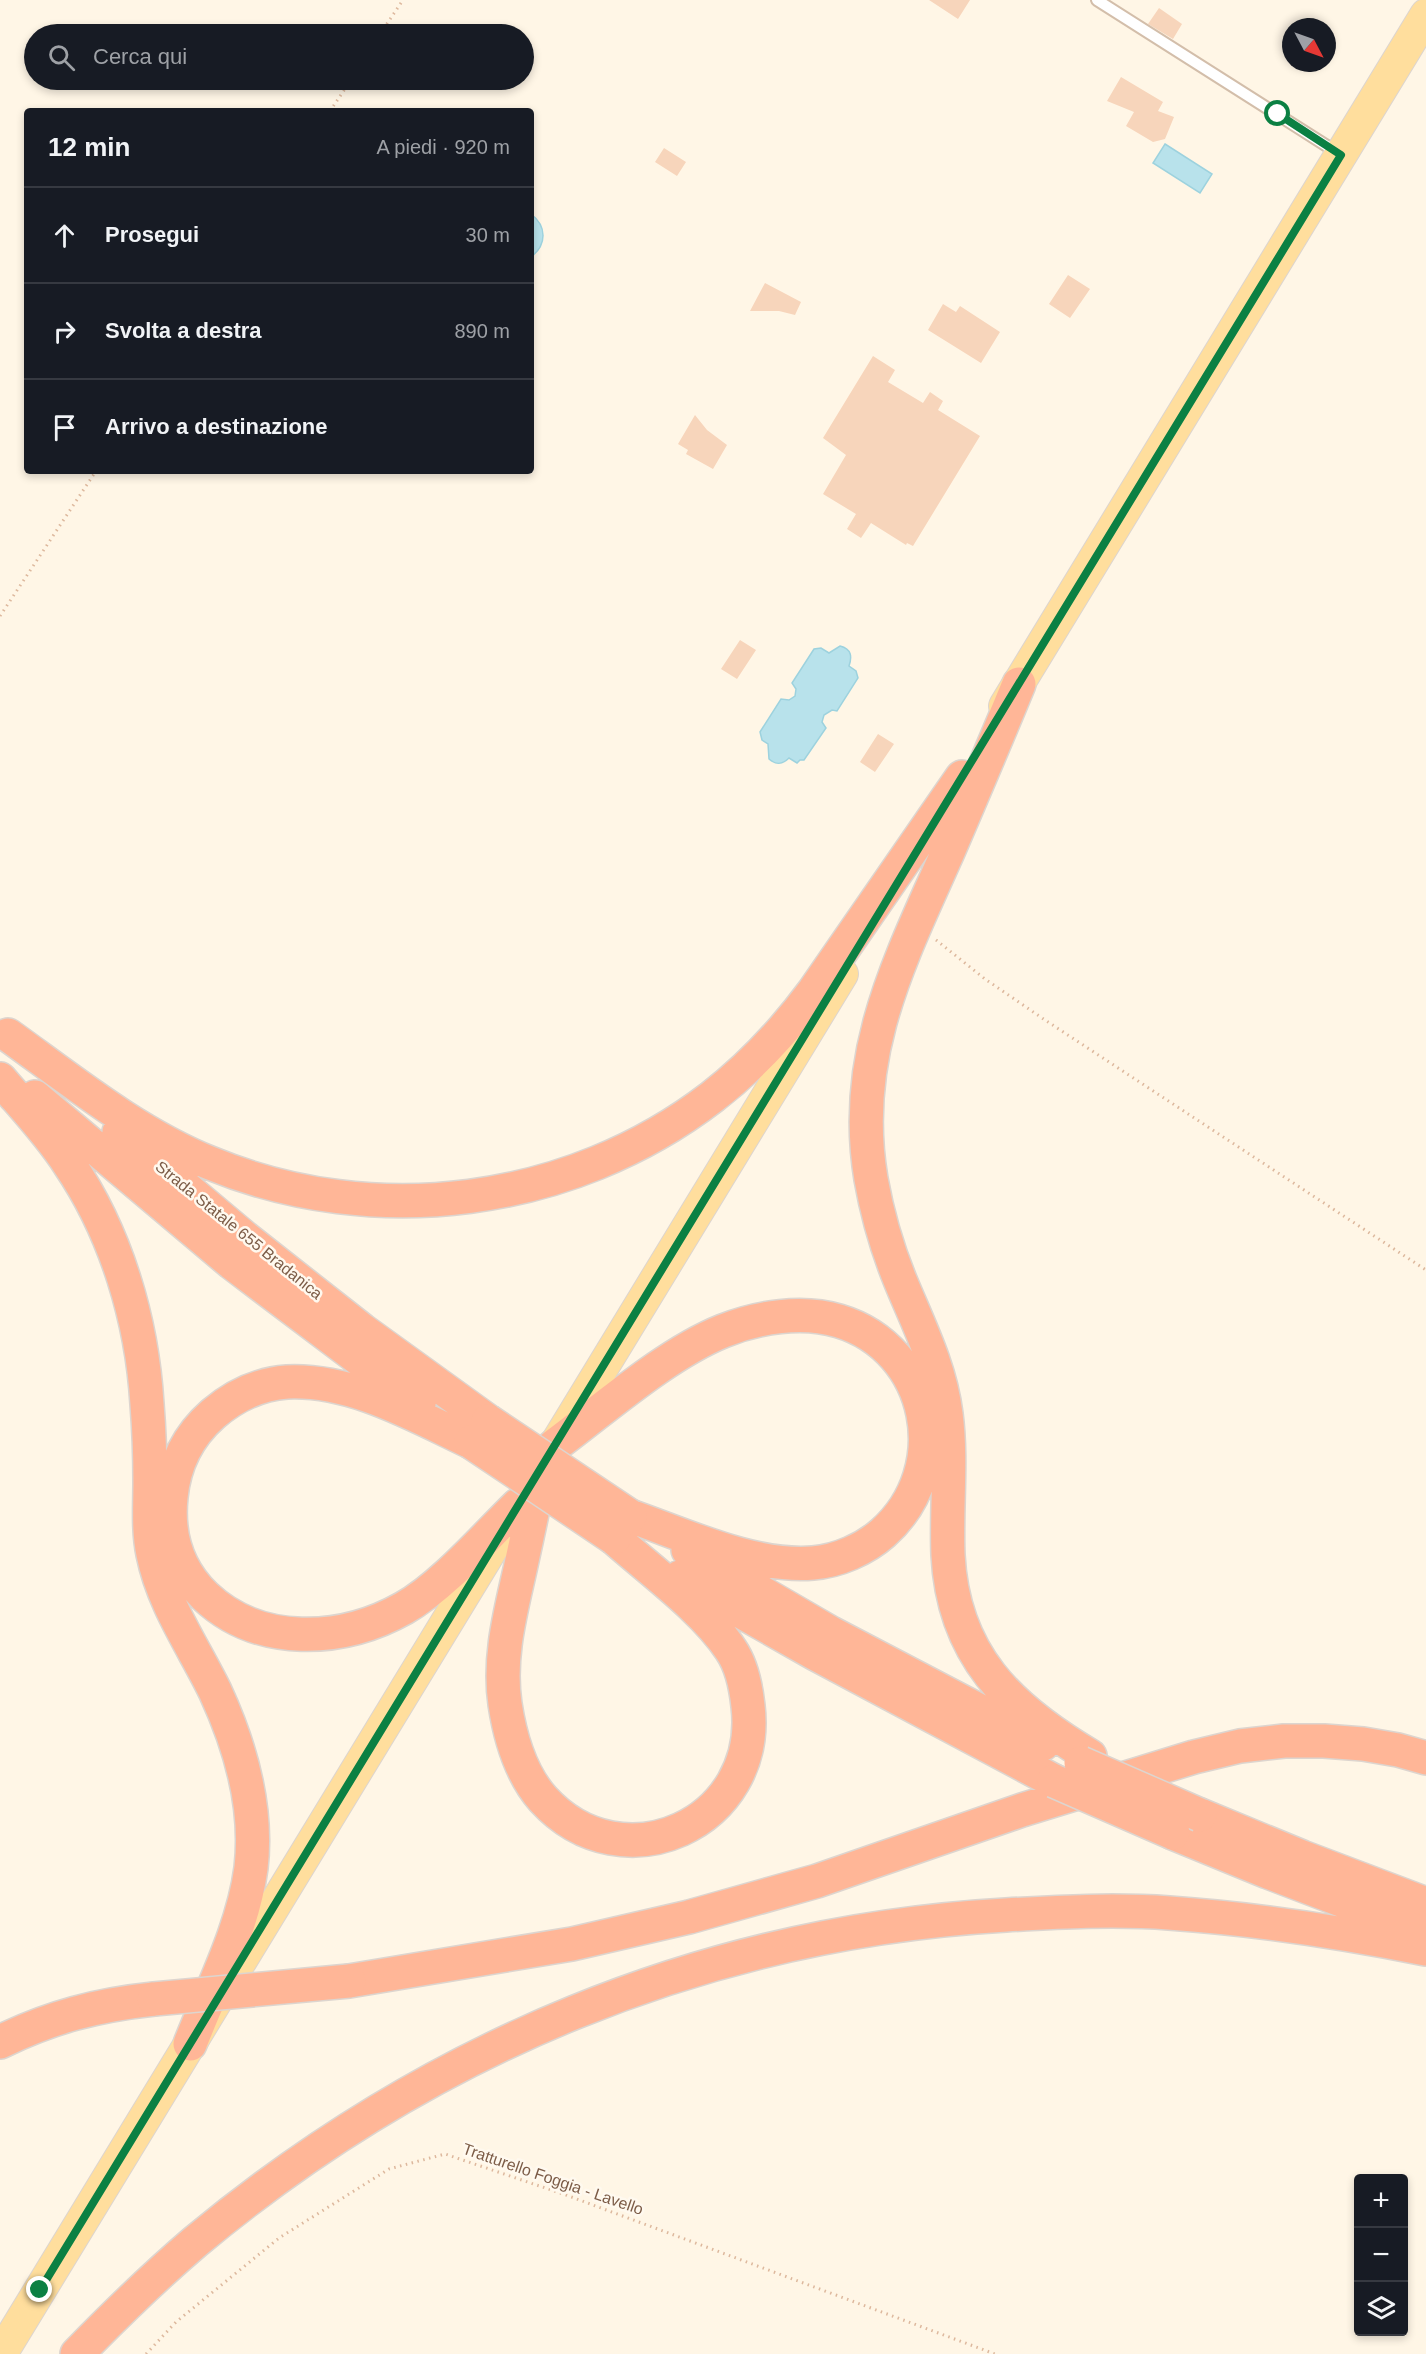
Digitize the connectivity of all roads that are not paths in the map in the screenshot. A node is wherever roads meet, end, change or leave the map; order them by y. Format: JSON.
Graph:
{"nodes":[{"id":1,"x":1098,"y":0,"type":"edge"},
{"id":2,"x":1426,"y":15,"type":"edge"},
{"id":3,"x":1341,"y":155,"type":"junction"},
{"id":4,"x":1019,"y":684,"type":"junction"},
{"id":5,"x":962,"y":777,"type":"junction"},
{"id":6,"x":4,"y":1031,"type":"edge"},
{"id":7,"x":0,"y":1066,"type":"edge"},
{"id":8,"x":0,"y":1079,"type":"edge"},
{"id":9,"x":479,"y":1432,"type":"junction"},
{"id":10,"x":548,"y":1457,"type":"junction"},
{"id":11,"x":518,"y":1504,"type":"junction"},
{"id":12,"x":622,"y":1527,"type":"junction"},
{"id":13,"x":1426,"y":1758,"type":"edge"},
{"id":14,"x":1086,"y":1760,"type":"junction"},
{"id":15,"x":1426,"y":1904,"type":"edge"},
{"id":16,"x":1426,"y":1933,"type":"edge"},
{"id":17,"x":1426,"y":1949,"type":"edge"},
{"id":18,"x":0,"y":2042,"type":"edge"},
{"id":19,"x":190,"y":2044,"type":"junction"},
{"id":20,"x":1,"y":2354,"type":"edge"},
{"id":21,"x":77,"y":2354,"type":"edge"}],
"edges":[{"from":1,"to":3,"type":"lane"},
{"from":2,"to":3,"type":"main road"},
{"from":3,"to":4,"type":"main road"},
{"from":4,"to":5,"type":"main road"},
{"from":4,"to":14,"type":"highway"},
{"from":5,"to":6,"type":"highway"},
{"from":5,"to":10,"type":"main road"},
{"from":6,"to":9,"type":"highway","name":"Strada Statale 655 Bradanica"},
{"from":7,"to":9,"type":"highway","name":"Strada Statale 655 Bradanica"},
{"from":8,"to":19,"type":"highway"},
{"from":9,"to":11,"type":"highway"},
{"from":9,"to":12,"type":"highway","bridge":true},
{"from":10,"to":11,"type":"main road"},
{"from":10,"to":12,"type":"highway"},
{"from":10,"to":12,"type":"highway"},
{"from":11,"to":19,"type":"main road"},
{"from":12,"to":14,"type":"highway"},
{"from":12,"to":16,"type":"highway","bridge":true},
{"from":13,"to":18,"type":"highway","bridge":true},
{"from":14,"to":15,"type":"highway","bridge":true},
{"from":17,"to":21,"type":"highway"},
{"from":19,"to":20,"type":"main road"}]}
